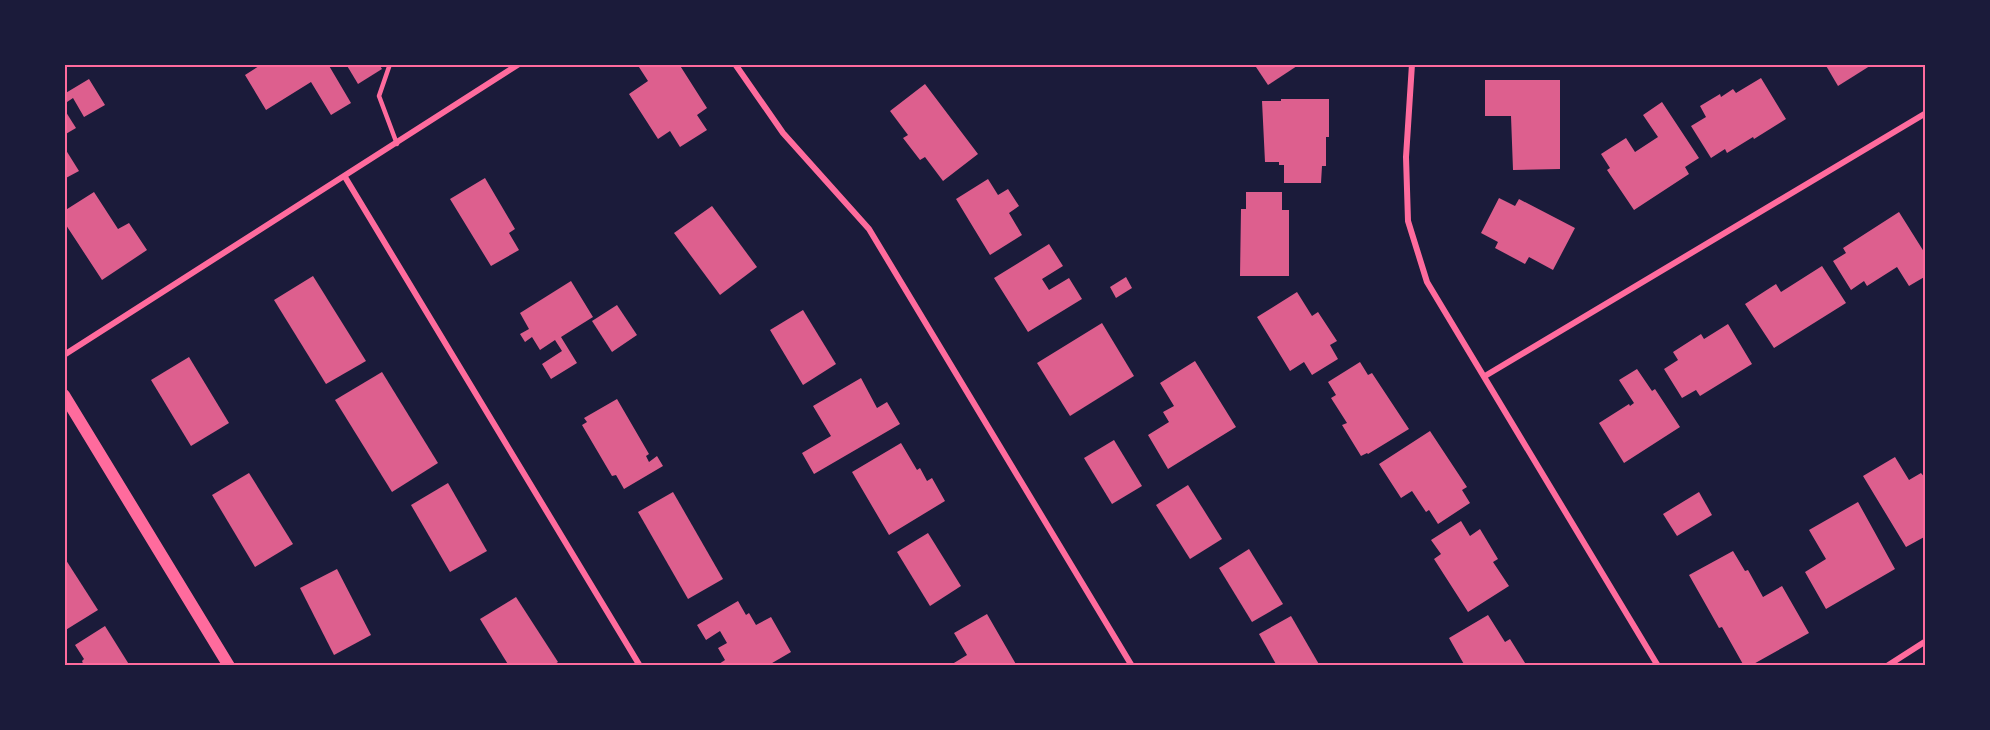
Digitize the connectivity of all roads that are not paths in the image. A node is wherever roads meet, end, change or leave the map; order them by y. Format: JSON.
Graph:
{"nodes":[{"id":1,"x":390,"y":64,"type":"edge"},
{"id":2,"x":519,"y":64,"type":"edge"},
{"id":3,"x":735,"y":64,"type":"edge"},
{"id":4,"x":1412,"y":64,"type":"edge"},
{"id":5,"x":1926,"y":113,"type":"edge"},
{"id":6,"x":397,"y":144,"type":"junction"},
{"id":7,"x":345,"y":177,"type":"junction"},
{"id":8,"x":64,"y":355,"type":"edge"},
{"id":9,"x":1485,"y":376,"type":"junction"},
{"id":10,"x":64,"y":395,"type":"edge"},
{"id":11,"x":1926,"y":641,"type":"edge"},
{"id":12,"x":229,"y":666,"type":"edge"},
{"id":13,"x":640,"y":666,"type":"edge"},
{"id":14,"x":1132,"y":666,"type":"edge"},
{"id":15,"x":1658,"y":666,"type":"edge"},
{"id":16,"x":1887,"y":666,"type":"edge"}],
"edges":[{"from":1,"to":6,"type":"lane"},
{"from":2,"to":6,"type":"street"},
{"from":3,"to":14,"type":"street"},
{"from":4,"to":9,"type":"street"},
{"from":5,"to":9,"type":"street"},
{"from":6,"to":7,"type":"street"},
{"from":7,"to":8,"type":"street"},
{"from":7,"to":13,"type":"street"},
{"from":9,"to":15,"type":"street"},
{"from":10,"to":12,"type":"main road"},
{"from":11,"to":16,"type":"street"}]}
